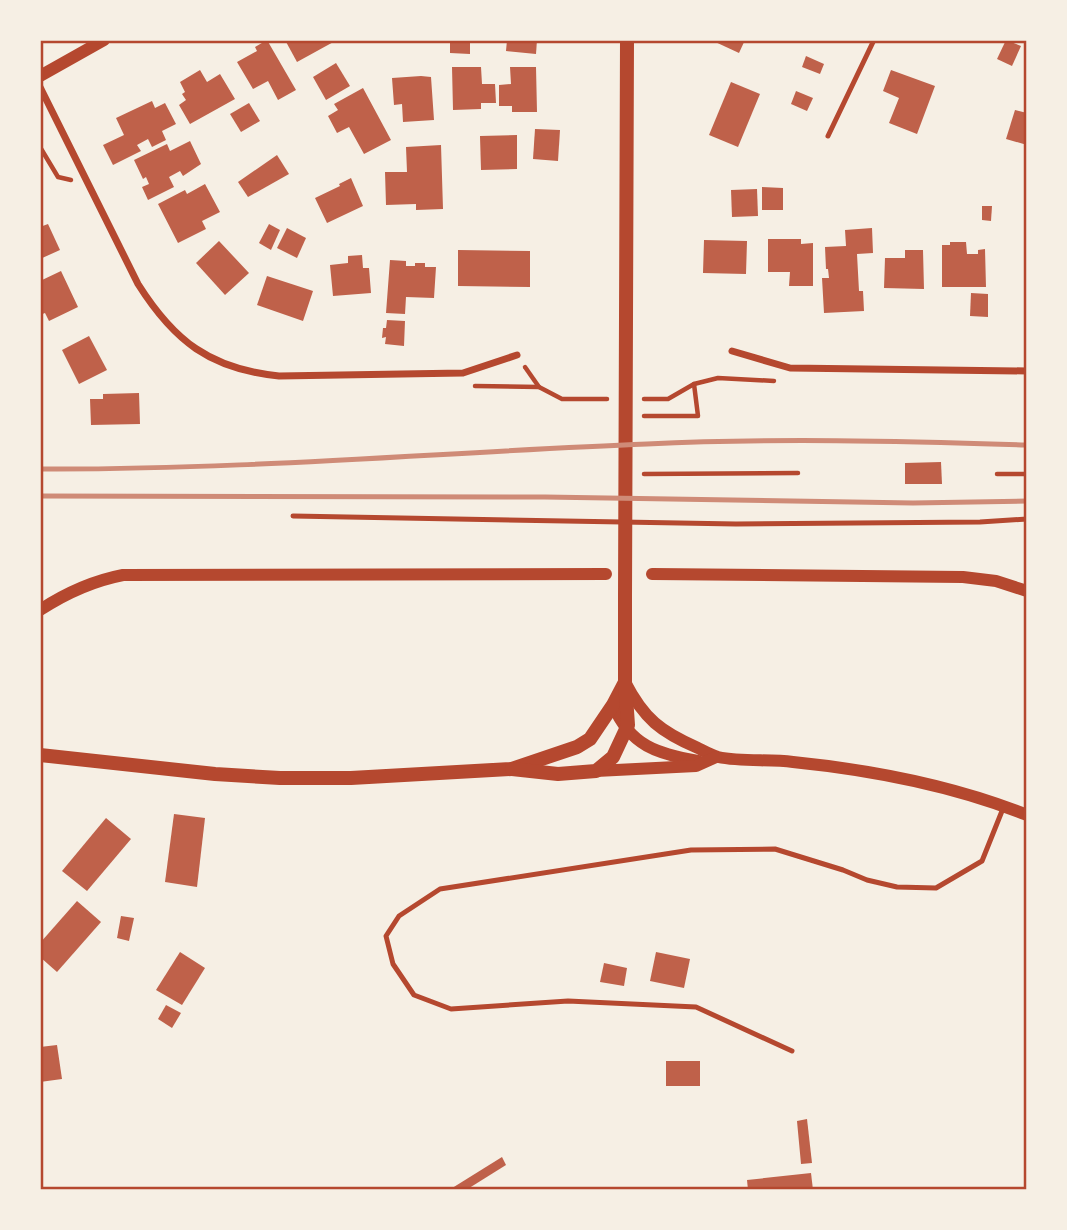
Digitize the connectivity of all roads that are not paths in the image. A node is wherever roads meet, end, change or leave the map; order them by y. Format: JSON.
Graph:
{"nodes":[{"id":1,"x":104,"y":40,"type":"edge"},
{"id":2,"x":627,"y":40,"type":"edge"},
{"id":3,"x":874,"y":40,"type":"edge"},
{"id":4,"x":40,"y":76,"type":"edge"},
{"id":5,"x":40,"y":87,"type":"edge"},
{"id":6,"x":828,"y":136,"type":"dead end"},
{"id":7,"x":732,"y":351,"type":"dead end"},
{"id":8,"x":517,"y":355,"type":"road end"},
{"id":9,"x":1027,"y":370,"type":"edge"},
{"id":10,"x":293,"y":516,"type":"dead end"},
{"id":11,"x":1027,"y":519,"type":"edge"},
{"id":12,"x":606,"y":574,"type":"dead end"},
{"id":13,"x":652,"y":574,"type":"dead end"},
{"id":14,"x":1027,"y":591,"type":"edge"},
{"id":15,"x":41,"y":610,"type":"edge"},
{"id":16,"x":625,"y":682,"type":"junction"},
{"id":17,"x":613,"y":705,"type":"junction"},
{"id":18,"x":627,"y":730,"type":"junction"},
{"id":19,"x":40,"y":755,"type":"edge"},
{"id":20,"x":711,"y":759,"type":"junction"},
{"id":21,"x":512,"y":769,"type":"junction"},
{"id":22,"x":596,"y":771,"type":"junction"},
{"id":23,"x":1004,"y":806,"type":"junction"},
{"id":24,"x":1027,"y":815,"type":"edge"},
{"id":25,"x":792,"y":1051,"type":"dead end"}],
"edges":[{"from":1,"to":4,"type":"street"},
{"from":2,"to":16,"type":"main road"},
{"from":3,"to":6,"type":"lane"},
{"from":5,"to":8,"type":"street"},
{"from":7,"to":9,"type":"street"},
{"from":10,"to":11,"type":"lane"},
{"from":12,"to":15,"type":"street"},
{"from":13,"to":14,"type":"street"},
{"from":16,"to":17,"type":"main road"},
{"from":16,"to":18,"type":"main road"},
{"from":16,"to":20,"type":"street"},
{"from":17,"to":18,"type":"street"},
{"from":17,"to":21,"type":"main road"},
{"from":18,"to":20,"type":"street"},
{"from":18,"to":22,"type":"main road"},
{"from":19,"to":21,"type":"main road"},
{"from":20,"to":22,"type":"street"},
{"from":20,"to":23,"type":"street"},
{"from":21,"to":22,"type":"main road"},
{"from":23,"to":24,"type":"street"},
{"from":23,"to":25,"type":"lane"}]}
